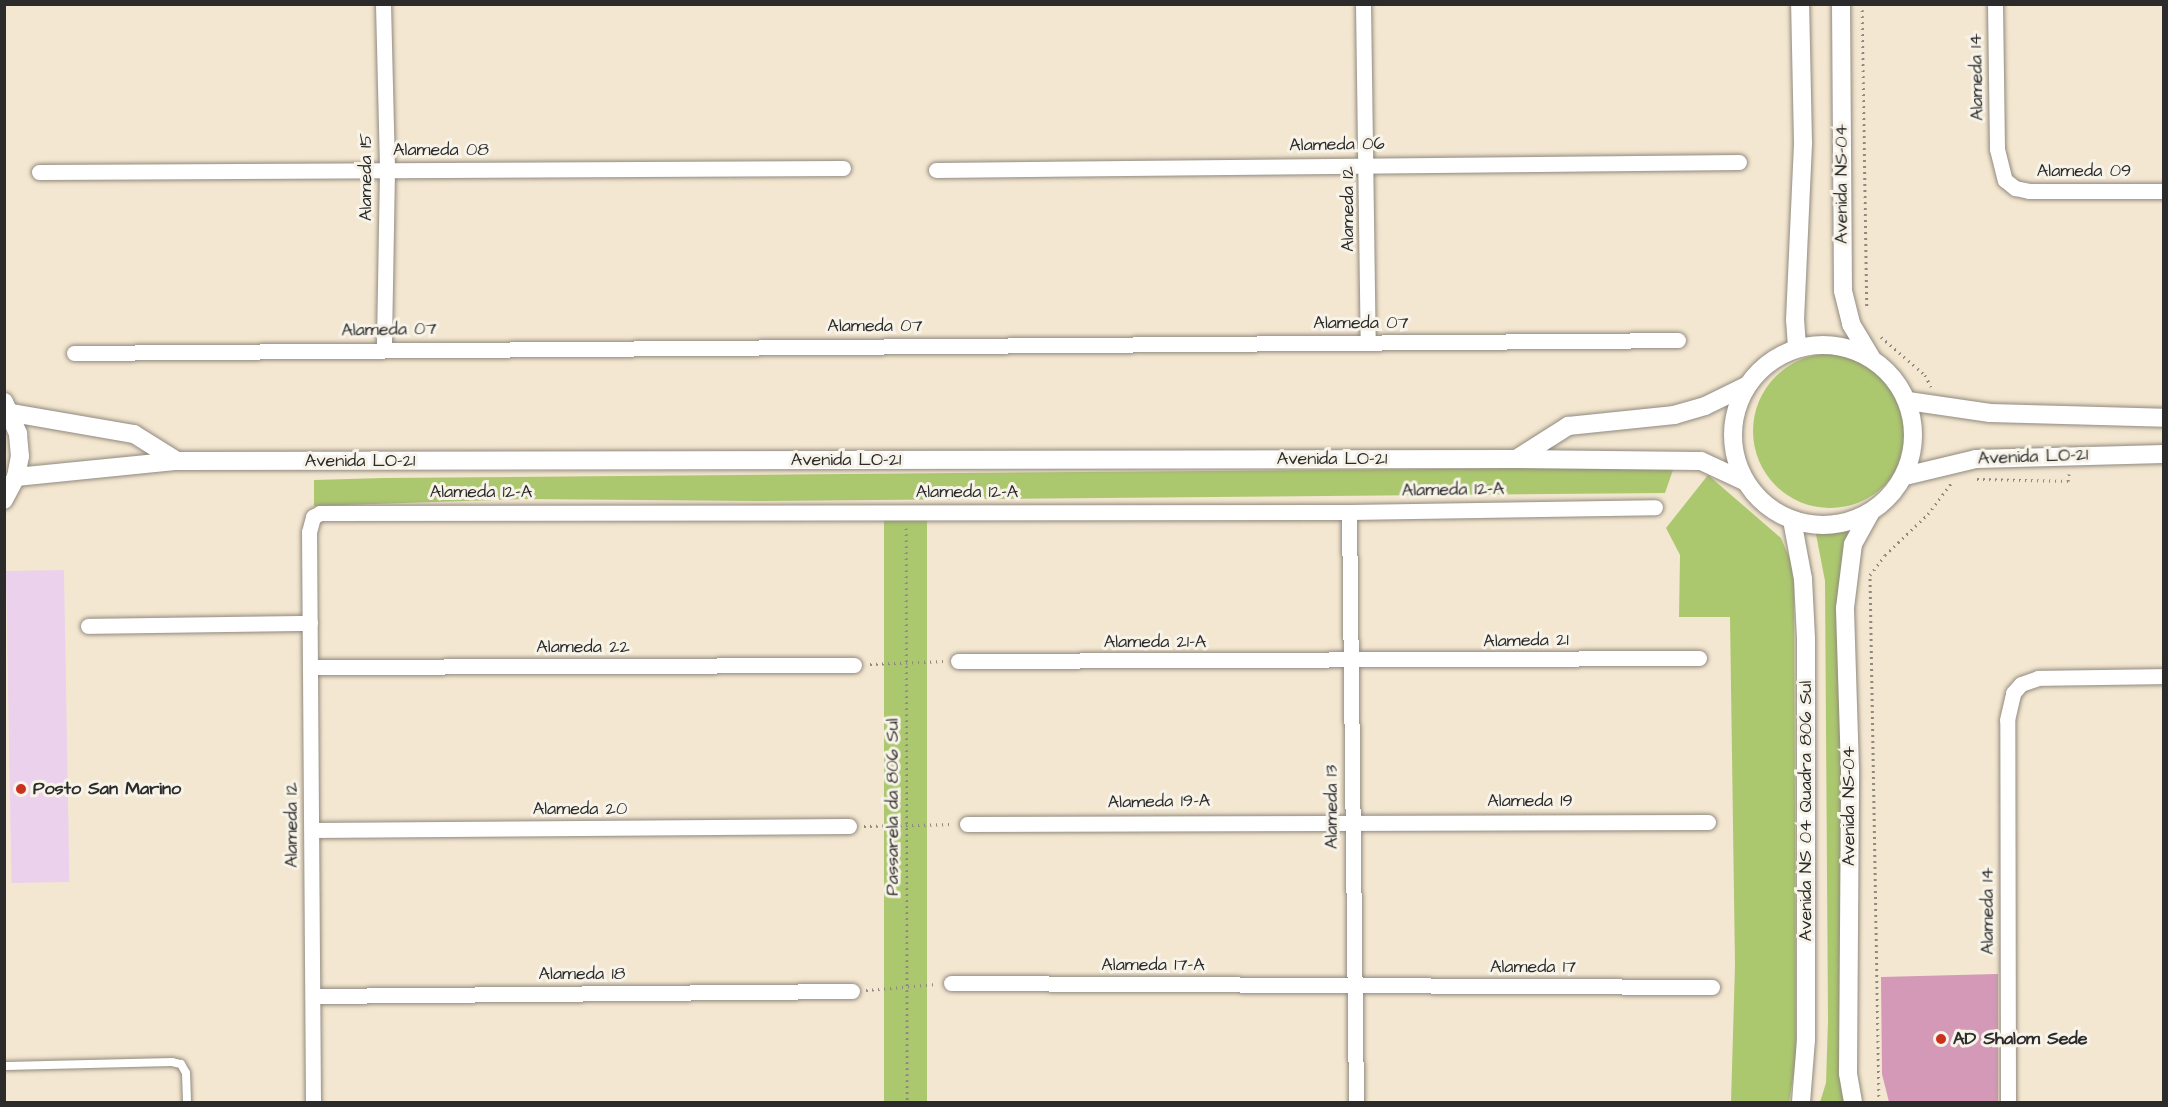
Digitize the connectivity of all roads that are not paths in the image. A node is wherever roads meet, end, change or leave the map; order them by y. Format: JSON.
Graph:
{"nodes":[{"id":1,"x":383,"y":4,"type":"edge"},
{"id":2,"x":1363,"y":4,"type":"edge"},
{"id":3,"x":1800,"y":4,"type":"edge"},
{"id":4,"x":1841,"y":4,"type":"edge"},
{"id":5,"x":1995,"y":4,"type":"edge"},
{"id":6,"x":1997,"y":148,"type":"joint"},
{"id":7,"x":1739,"y":162,"type":"dead end"},
{"id":8,"x":1368,"y":164,"type":"junction"},
{"id":9,"x":843,"y":168,"type":"dead end"},
{"id":10,"x":387,"y":170,"type":"junction"},
{"id":11,"x":936,"y":170,"type":"dead end"},
{"id":12,"x":39,"y":172,"type":"dead end"},
{"id":13,"x":2163,"y":191,"type":"edge"},
{"id":14,"x":1678,"y":340,"type":"dead end"},
{"id":15,"x":1368,"y":342,"type":"junction"},
{"id":16,"x":1797,"y":347,"type":"junction"},
{"id":17,"x":384,"y":350,"type":"junction"},
{"id":18,"x":74,"y":353,"type":"dead end"},
{"id":19,"x":1870,"y":357,"type":"junction"},
{"id":20,"x":1746,"y":386,"type":"junction"},
{"id":21,"x":1908,"y":401,"type":"junction"},
{"id":22,"x":8,"y":407,"type":"edge"},
{"id":23,"x":2163,"y":418,"type":"edge"},
{"id":24,"x":2163,"y":453,"type":"edge"},
{"id":25,"x":1516,"y":459,"type":"junction"},
{"id":26,"x":177,"y":461,"type":"junction"},
{"id":27,"x":1905,"y":476,"type":"junction"},
{"id":28,"x":16,"y":477,"type":"junction"},
{"id":29,"x":1744,"y":481,"type":"junction"},
{"id":30,"x":4,"y":500,"type":"edge"},
{"id":31,"x":1655,"y":507,"type":"dead end"},
{"id":32,"x":1348,"y":512,"type":"junction"},
{"id":33,"x":1870,"y":513,"type":"junction"},
{"id":34,"x":1792,"y":520,"type":"junction"},
{"id":35,"x":310,"y":548,"type":"joint"},
{"id":36,"x":310,"y":623,"type":"junction"},
{"id":37,"x":88,"y":626,"type":"dead end"},
{"id":38,"x":1700,"y":658,"type":"dead end"},
{"id":39,"x":958,"y":661,"type":"road end"},
{"id":40,"x":1352,"y":662,"type":"junction"},
{"id":41,"x":854,"y":665,"type":"road end"},
{"id":42,"x":311,"y":668,"type":"junction"},
{"id":43,"x":2163,"y":676,"type":"edge"},
{"id":44,"x":1352,"y":820,"type":"junction"},
{"id":45,"x":1708,"y":822,"type":"dead end"},
{"id":46,"x":967,"y":824,"type":"road end"},
{"id":47,"x":849,"y":826,"type":"road end"},
{"id":48,"x":312,"y":830,"type":"junction"},
{"id":49,"x":951,"y":983,"type":"road end"},
{"id":50,"x":1354,"y":986,"type":"junction"},
{"id":51,"x":1712,"y":987,"type":"dead end"},
{"id":52,"x":852,"y":992,"type":"road end"},
{"id":53,"x":313,"y":996,"type":"junction"},
{"id":54,"x":6,"y":1066,"type":"edge"},
{"id":55,"x":187,"y":1102,"type":"edge"},
{"id":56,"x":313,"y":1102,"type":"edge"},
{"id":57,"x":1356,"y":1102,"type":"edge"},
{"id":58,"x":1801,"y":1102,"type":"edge"},
{"id":59,"x":1853,"y":1102,"type":"edge"},
{"id":60,"x":2008,"y":1102,"type":"edge"}],
"edges":[{"from":1,"to":10,"type":"street","name":"Alameda 15"},
{"from":2,"to":8,"type":"street","name":"Alameda 12"},
{"from":3,"to":16,"type":"street"},
{"from":4,"to":19,"type":"street","name":"Avenida NS-04"},
{"from":5,"to":6,"type":"street","name":"Alameda 14"},
{"from":6,"to":13,"type":"street","name":"Alameda 09"},
{"from":7,"to":8,"type":"street","name":"Alameda 06"},
{"from":8,"to":11,"type":"street","name":"Alameda 06"},
{"from":8,"to":15,"type":"street","name":"Alameda 12"},
{"from":9,"to":10,"type":"street","name":"Alameda 08"},
{"from":10,"to":12,"type":"street","name":"Alameda 08"},
{"from":10,"to":17,"type":"street","name":"Alameda 15"},
{"from":14,"to":15,"type":"street","name":"Alameda 07"},
{"from":15,"to":17,"type":"street","name":"Alameda 07"},
{"from":16,"to":19,"type":"street"},
{"from":16,"to":20,"type":"street"},
{"from":17,"to":18,"type":"street","name":"Alameda 07"},
{"from":19,"to":21,"type":"street"},
{"from":20,"to":25,"type":"street"},
{"from":20,"to":29,"type":"street"},
{"from":21,"to":23,"type":"street"},
{"from":21,"to":27,"type":"street"},
{"from":22,"to":26,"type":"street"},
{"from":22,"to":28,"type":"street"},
{"from":24,"to":27,"type":"street","name":"Avenida LO-21"},
{"from":25,"to":26,"type":"street","name":"Avenida LO-21"},
{"from":25,"to":29,"type":"street","name":"Avenida LO-21"},
{"from":26,"to":28,"type":"street","name":"Avenida LO-21"},
{"from":27,"to":33,"type":"street"},
{"from":28,"to":30,"type":"street"},
{"from":29,"to":34,"type":"street"},
{"from":31,"to":32,"type":"street","name":"Alameda 12-A"},
{"from":32,"to":35,"type":"street","name":"Alameda 12-A"},
{"from":32,"to":40,"type":"street","name":"Alameda 13"},
{"from":33,"to":34,"type":"street"},
{"from":33,"to":59,"type":"street","name":"Avenida NS-04"},
{"from":34,"to":58,"type":"street","name":"Avenida NS 04 Quadra 806 Sul"},
{"from":35,"to":36,"type":"street","name":"Alameda 12"},
{"from":36,"to":37,"type":"street"},
{"from":36,"to":42,"type":"street","name":"Alameda 12"},
{"from":38,"to":40,"type":"street","name":"Alameda 21"},
{"from":39,"to":40,"type":"street","name":"Alameda 21-A"},
{"from":40,"to":44,"type":"street","name":"Alameda 13"},
{"from":41,"to":42,"type":"street","name":"Alameda 22"},
{"from":42,"to":48,"type":"street","name":"Alameda 12"},
{"from":43,"to":60,"type":"street","name":"Alameda 14"},
{"from":44,"to":45,"type":"street","name":"Alameda 19"},
{"from":44,"to":46,"type":"street","name":"Alameda 19-A"},
{"from":44,"to":50,"type":"street","name":"Alameda 13"},
{"from":47,"to":48,"type":"street","name":"Alameda 20"},
{"from":48,"to":53,"type":"street","name":"Alameda 12"},
{"from":49,"to":50,"type":"street","name":"Alameda 17-A"},
{"from":50,"to":51,"type":"street","name":"Alameda 17"},
{"from":50,"to":57,"type":"street","name":"Alameda 13"},
{"from":52,"to":53,"type":"street","name":"Alameda 18"},
{"from":53,"to":56,"type":"street","name":"Alameda 12"},
{"from":54,"to":55,"type":"lane"}]}
